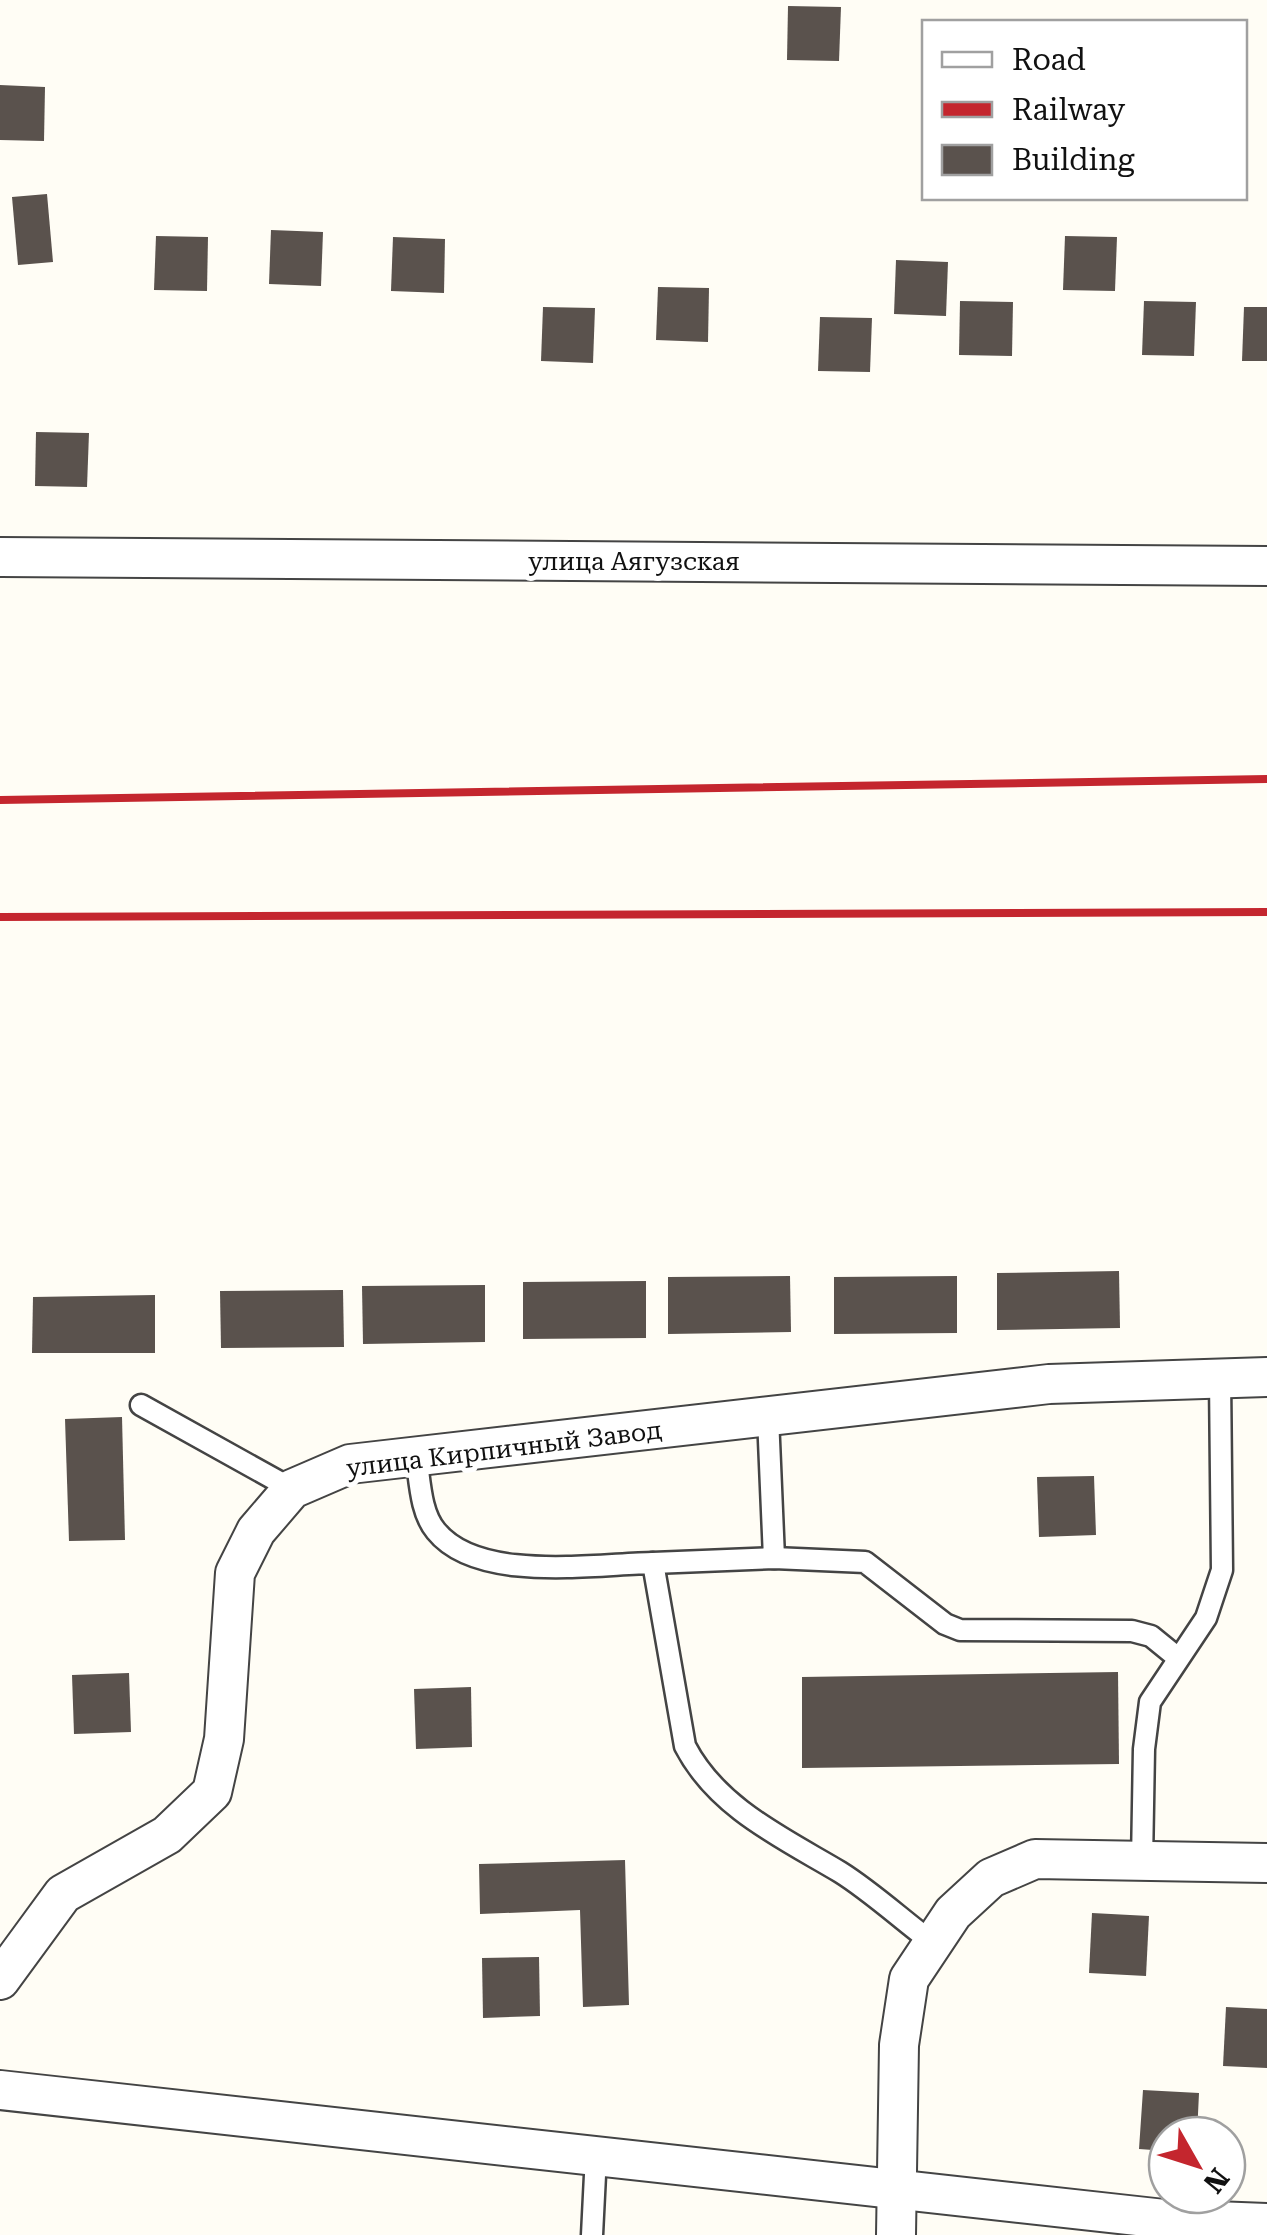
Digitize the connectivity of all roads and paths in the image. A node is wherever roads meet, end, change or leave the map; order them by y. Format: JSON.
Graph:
{"nodes":[{"id":1,"x":0,"y":557,"type":"edge"},
{"id":2,"x":1267,"y":566,"type":"edge"},
{"id":3,"x":1267,"y":1377,"type":"edge"},
{"id":4,"x":1220,"y":1378,"type":"junction"},
{"id":5,"x":140,"y":1405,"type":"dead end"},
{"id":6,"x":768,"y":1417,"type":"junction"},
{"id":7,"x":416,"y":1456,"type":"junction"},
{"id":8,"x":292,"y":1489,"type":"junction"},
{"id":9,"x":774,"y":1558,"type":"junction"},
{"id":10,"x":653,"y":1563,"type":"junction"},
{"id":11,"x":1178,"y":1658,"type":"junction"},
{"id":12,"x":1142,"y":1862,"type":"junction"},
{"id":13,"x":1267,"y":1863,"type":"edge"},
{"id":14,"x":933,"y":1943,"type":"junction"},
{"id":15,"x":0,"y":1980,"type":"edge"},
{"id":16,"x":0,"y":2062,"type":"edge"},
{"id":17,"x":17,"y":2092,"type":"edge"},
{"id":18,"x":596,"y":2155,"type":"junction"},
{"id":19,"x":897,"y":2188,"type":"junction"},
{"id":20,"x":1267,"y":2223,"type":"edge"},
{"id":21,"x":1202,"y":2228,"type":"edge"},
{"id":22,"x":592,"y":2235,"type":"edge"},
{"id":23,"x":896,"y":2235,"type":"edge"}],
"edges":[{"from":1,"to":2,"type":"street","name":"улица Аягузская"},
{"from":3,"to":4,"type":"street","name":"улица Кирпичный Завод"},
{"from":4,"to":6,"type":"street","name":"улица Кирпичный Завод"},
{"from":4,"to":11,"type":"lane"},
{"from":5,"to":8,"type":"lane"},
{"from":6,"to":7,"type":"street","name":"улица Кирпичный Завод"},
{"from":6,"to":9,"type":"lane"},
{"from":7,"to":8,"type":"street","name":"улица Кирпичный Завод"},
{"from":7,"to":10,"type":"lane"},
{"from":8,"to":15,"type":"street","name":"улица Кирпичный Завод"},
{"from":9,"to":10,"type":"lane"},
{"from":9,"to":11,"type":"lane"},
{"from":10,"to":14,"type":"lane"},
{"from":11,"to":12,"type":"lane"},
{"from":12,"to":13,"type":"street"},
{"from":12,"to":14,"type":"street"},
{"from":14,"to":19,"type":"street"},
{"from":16,"to":17,"type":"street"},
{"from":17,"to":18,"type":"street"},
{"from":18,"to":19,"type":"street"},
{"from":18,"to":22,"type":"lane"},
{"from":19,"to":21,"type":"street"},
{"from":19,"to":23,"type":"street"},
{"from":20,"to":21,"type":"street"}]}
